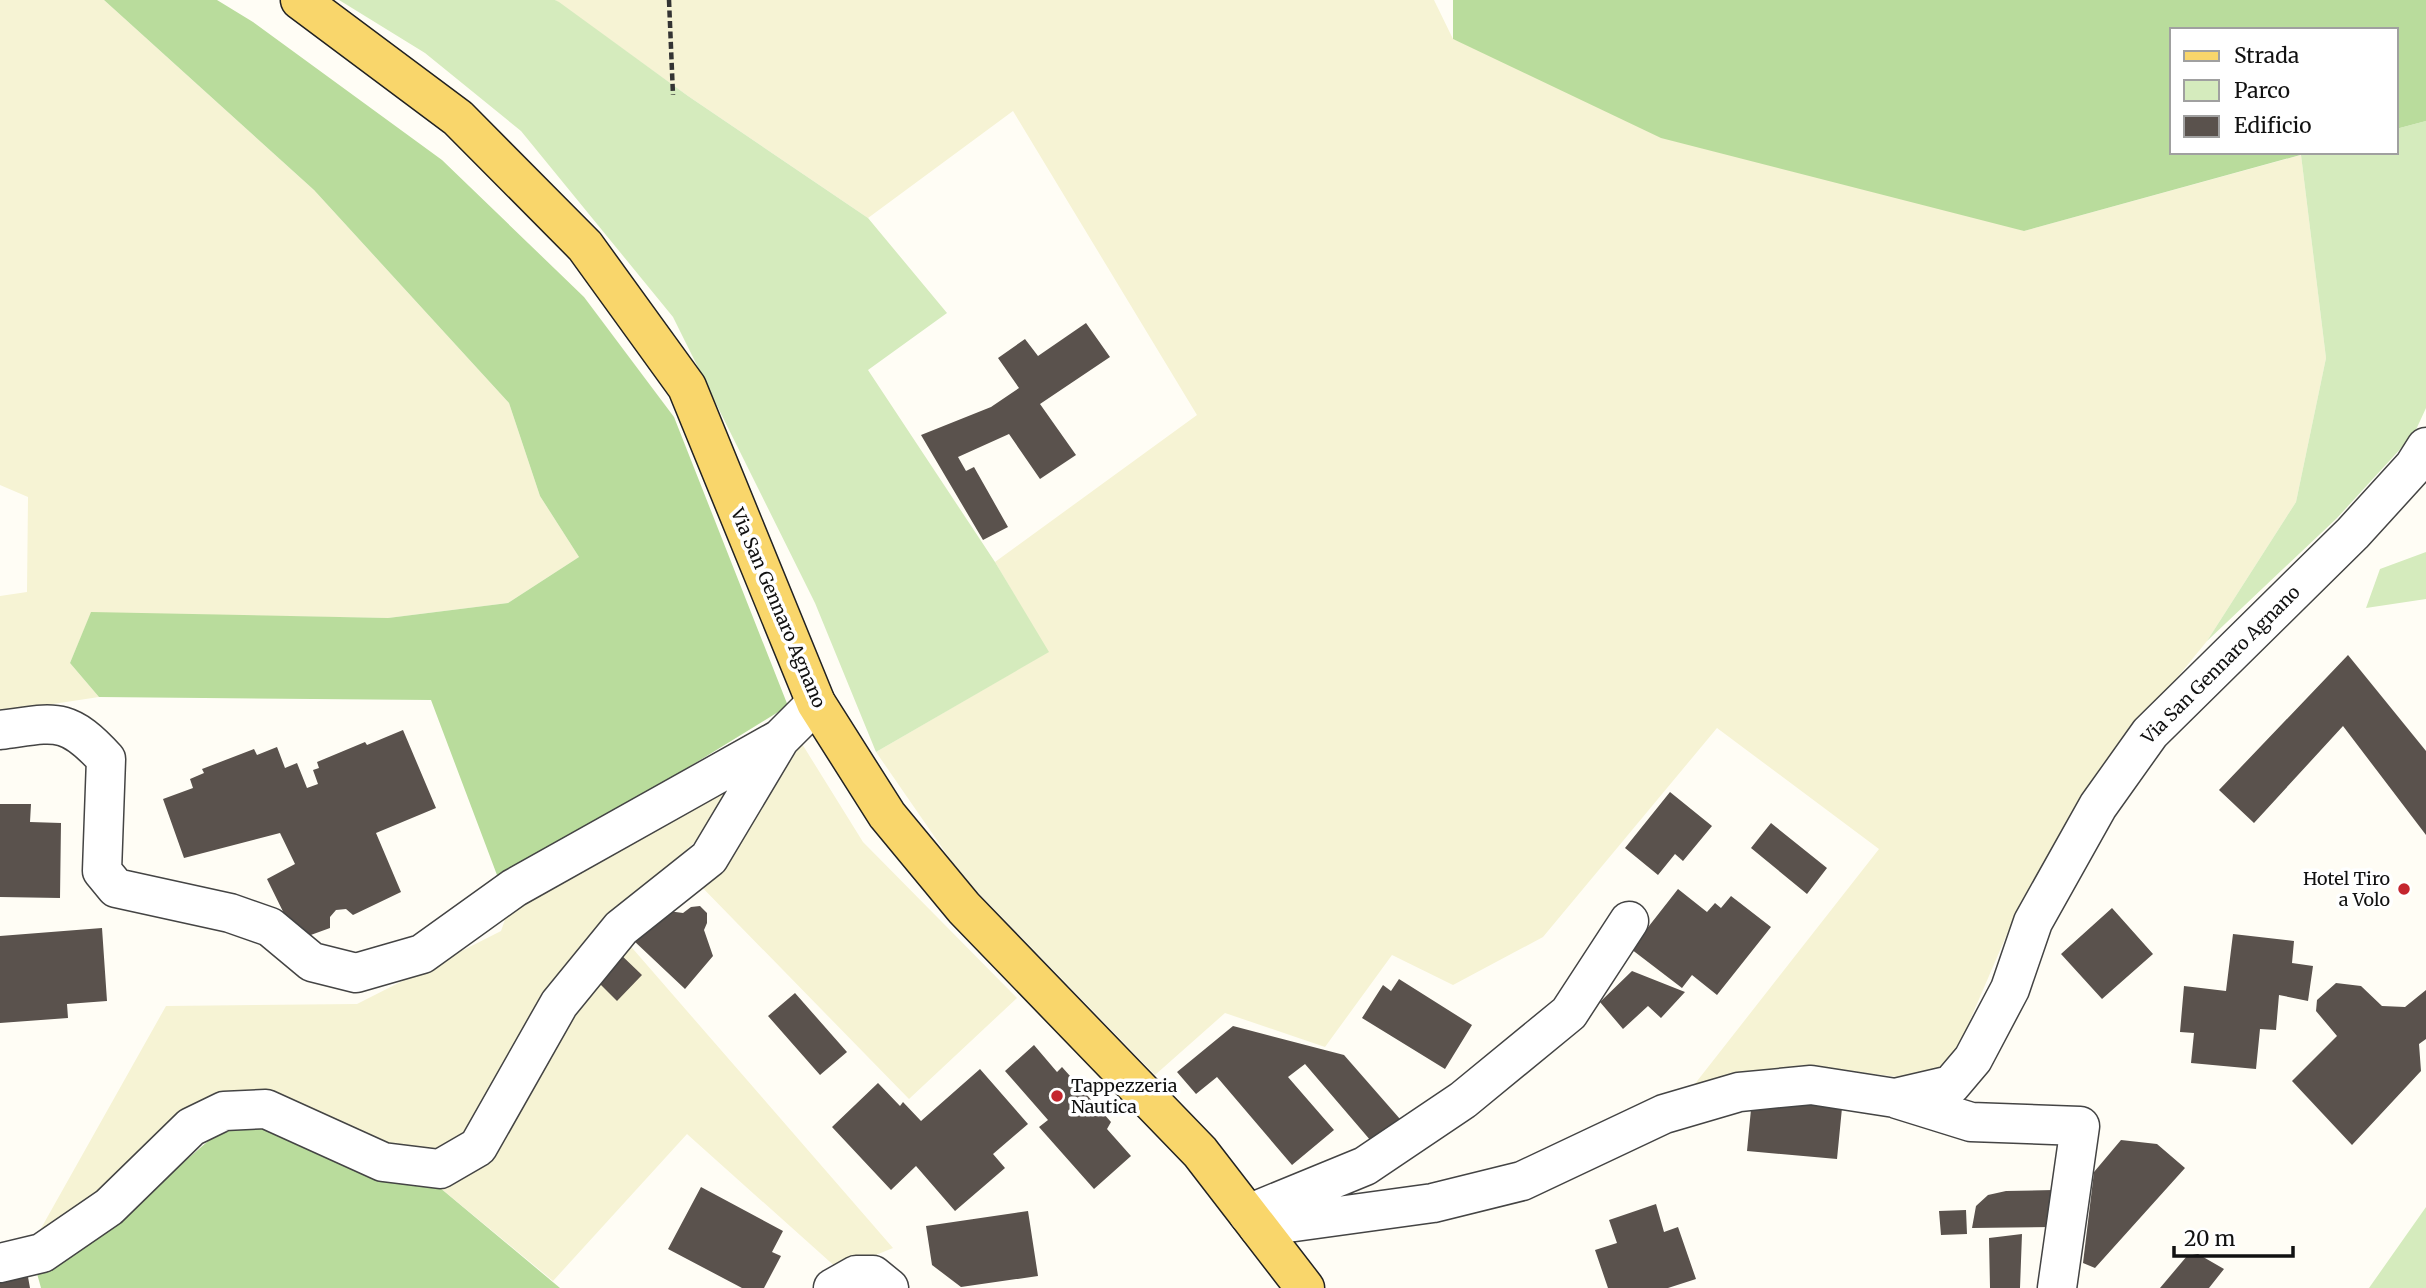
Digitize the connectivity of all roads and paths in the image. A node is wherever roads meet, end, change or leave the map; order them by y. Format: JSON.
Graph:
{"nodes":[{"id":1,"x":300,"y":0,"type":"edge"},
{"id":2,"x":669,"y":0,"type":"edge"},
{"id":3,"x":673,"y":94,"type":"dead end"},
{"id":4,"x":2426,"y":447,"type":"edge"},
{"id":5,"x":816,"y":703,"type":"junction"},
{"id":6,"x":0,"y":730,"type":"edge"},
{"id":7,"x":780,"y":739,"type":"junction"},
{"id":8,"x":1629,"y":921,"type":"dead end"},
{"id":9,"x":1895,"y":1098,"type":"junction"},
{"id":10,"x":1253,"y":1221,"type":"junction"},
{"id":11,"x":0,"y":1263,"type":"edge"},
{"id":12,"x":833,"y":1288,"type":"edge"},
{"id":13,"x":889,"y":1288,"type":"edge"},
{"id":14,"x":1305,"y":1288,"type":"edge"},
{"id":15,"x":2057,"y":1288,"type":"edge"}],
"edges":[{"from":1,"to":5,"type":"main road","name":"Via San Gennaro Agnano"},
{"from":2,"to":3,"type":"path"},
{"from":4,"to":9,"type":"street","name":"Via San Gennaro Agnano"},
{"from":5,"to":7,"type":"street"},
{"from":5,"to":10,"type":"main road","name":"Via San Gennaro Agnano"},
{"from":6,"to":7,"type":"street"},
{"from":7,"to":11,"type":"street"},
{"from":8,"to":10,"type":"street"},
{"from":9,"to":10,"type":"street","name":"Via San Gennaro Agnano"},
{"from":9,"to":15,"type":"street"},
{"from":10,"to":14,"type":"main road","name":"Via San Gennaro Agnano"},
{"from":12,"to":13,"type":"street"}]}
